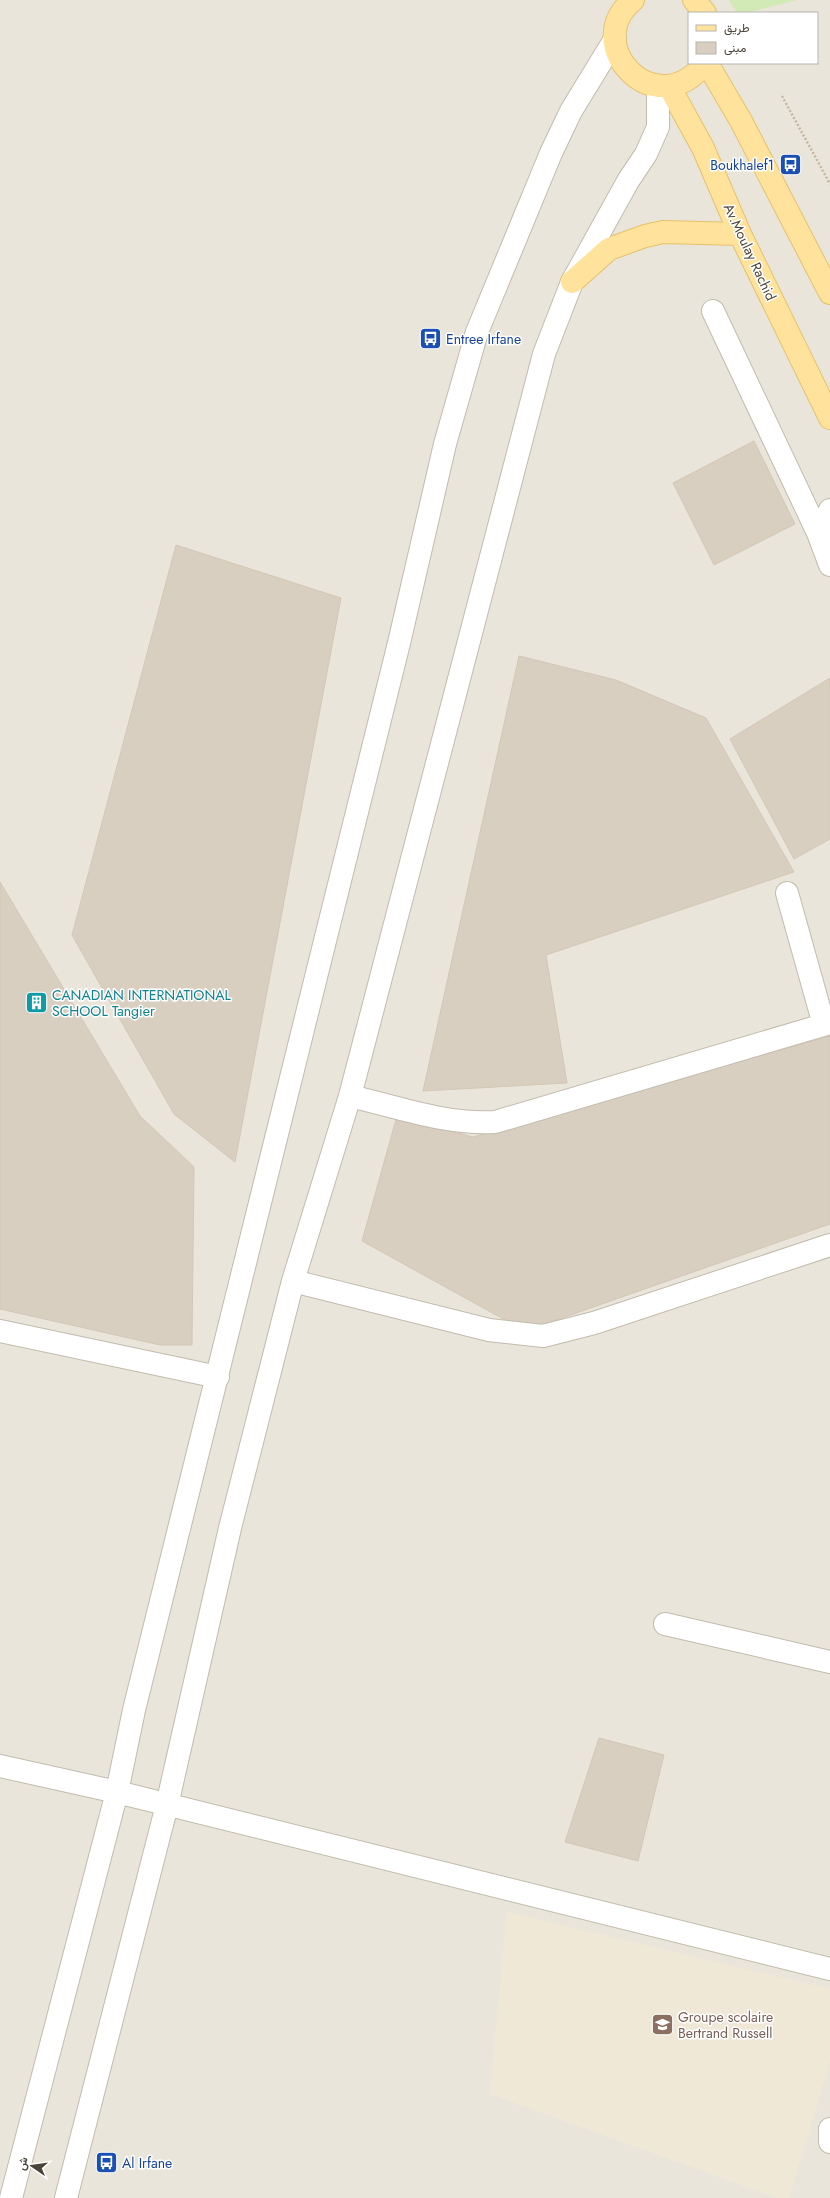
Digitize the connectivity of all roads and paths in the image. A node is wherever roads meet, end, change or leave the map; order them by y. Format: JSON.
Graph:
{"nodes":[{"id":1,"x":694,"y":0,"type":"edge"},
{"id":2,"x":625,"y":3,"type":"edge"},
{"id":3,"x":705,"y":12,"type":"edge"},
{"id":4,"x":615,"y":39,"type":"junction"},
{"id":5,"x":705,"y":64,"type":"edge"},
{"id":6,"x":707,"y":64,"type":"edge"},
{"id":7,"x":663,"y":86,"type":"junction"},
{"id":8,"x":782,"y":96,"type":"dead end"},
{"id":9,"x":830,"y":184,"type":"edge"},
{"id":10,"x":740,"y":234,"type":"junction"},
{"id":11,"x":572,"y":282,"type":"junction"},
{"id":12,"x":830,"y":293,"type":"edge"},
{"id":13,"x":713,"y":311,"type":"dead end"},
{"id":14,"x":830,"y":418,"type":"edge"},
{"id":15,"x":830,"y":510,"type":"edge"},
{"id":16,"x":818,"y":533,"type":"junction"},
{"id":17,"x":830,"y":565,"type":"edge"},
{"id":18,"x":787,"y":893,"type":"dead end"},
{"id":19,"x":827,"y":1024,"type":"edge"},
{"id":20,"x":350,"y":1096,"type":"junction"},
{"id":21,"x":830,"y":1245,"type":"edge"},
{"id":22,"x":294,"y":1281,"type":"junction"},
{"id":23,"x":0,"y":1331,"type":"edge"},
{"id":24,"x":218,"y":1377,"type":"junction"},
{"id":25,"x":665,"y":1624,"type":"dead end"},
{"id":26,"x":830,"y":1662,"type":"edge"},
{"id":27,"x":0,"y":1766,"type":"edge"},
{"id":28,"x":116,"y":1792,"type":"junction"},
{"id":29,"x":167,"y":1806,"type":"junction"},
{"id":30,"x":830,"y":1968,"type":"edge"},
{"id":31,"x":830,"y":2129,"type":"edge"},
{"id":32,"x":830,"y":2142,"type":"edge"},
{"id":33,"x":11,"y":2198,"type":"edge"},
{"id":34,"x":66,"y":2198,"type":"edge"}],
"edges":[{"from":1,"to":3,"type":"main road"},
{"from":2,"to":4,"type":"main road"},
{"from":4,"to":7,"type":"main road"},
{"from":4,"to":24,"type":"street"},
{"from":5,"to":7,"type":"main road"},
{"from":6,"to":12,"type":"main road"},
{"from":7,"to":10,"type":"main road","name":"Av.Moulay Rachid"},
{"from":7,"to":11,"type":"street"},
{"from":8,"to":9,"type":"path"},
{"from":10,"to":11,"type":"main road"},
{"from":10,"to":14,"type":"main road","name":"Av.Moulay Rachid"},
{"from":11,"to":20,"type":"street"},
{"from":13,"to":16,"type":"street"},
{"from":15,"to":16,"type":"street"},
{"from":16,"to":17,"type":"street"},
{"from":18,"to":19,"type":"street"},
{"from":19,"to":20,"type":"street"},
{"from":20,"to":22,"type":"street"},
{"from":21,"to":22,"type":"street"},
{"from":22,"to":29,"type":"street"},
{"from":23,"to":24,"type":"street"},
{"from":24,"to":28,"type":"street"},
{"from":25,"to":26,"type":"street"},
{"from":27,"to":28,"type":"street"},
{"from":28,"to":29,"type":"street"},
{"from":28,"to":33,"type":"street"},
{"from":29,"to":30,"type":"street"},
{"from":29,"to":34,"type":"street"},
{"from":31,"to":32,"type":"street"}]}
